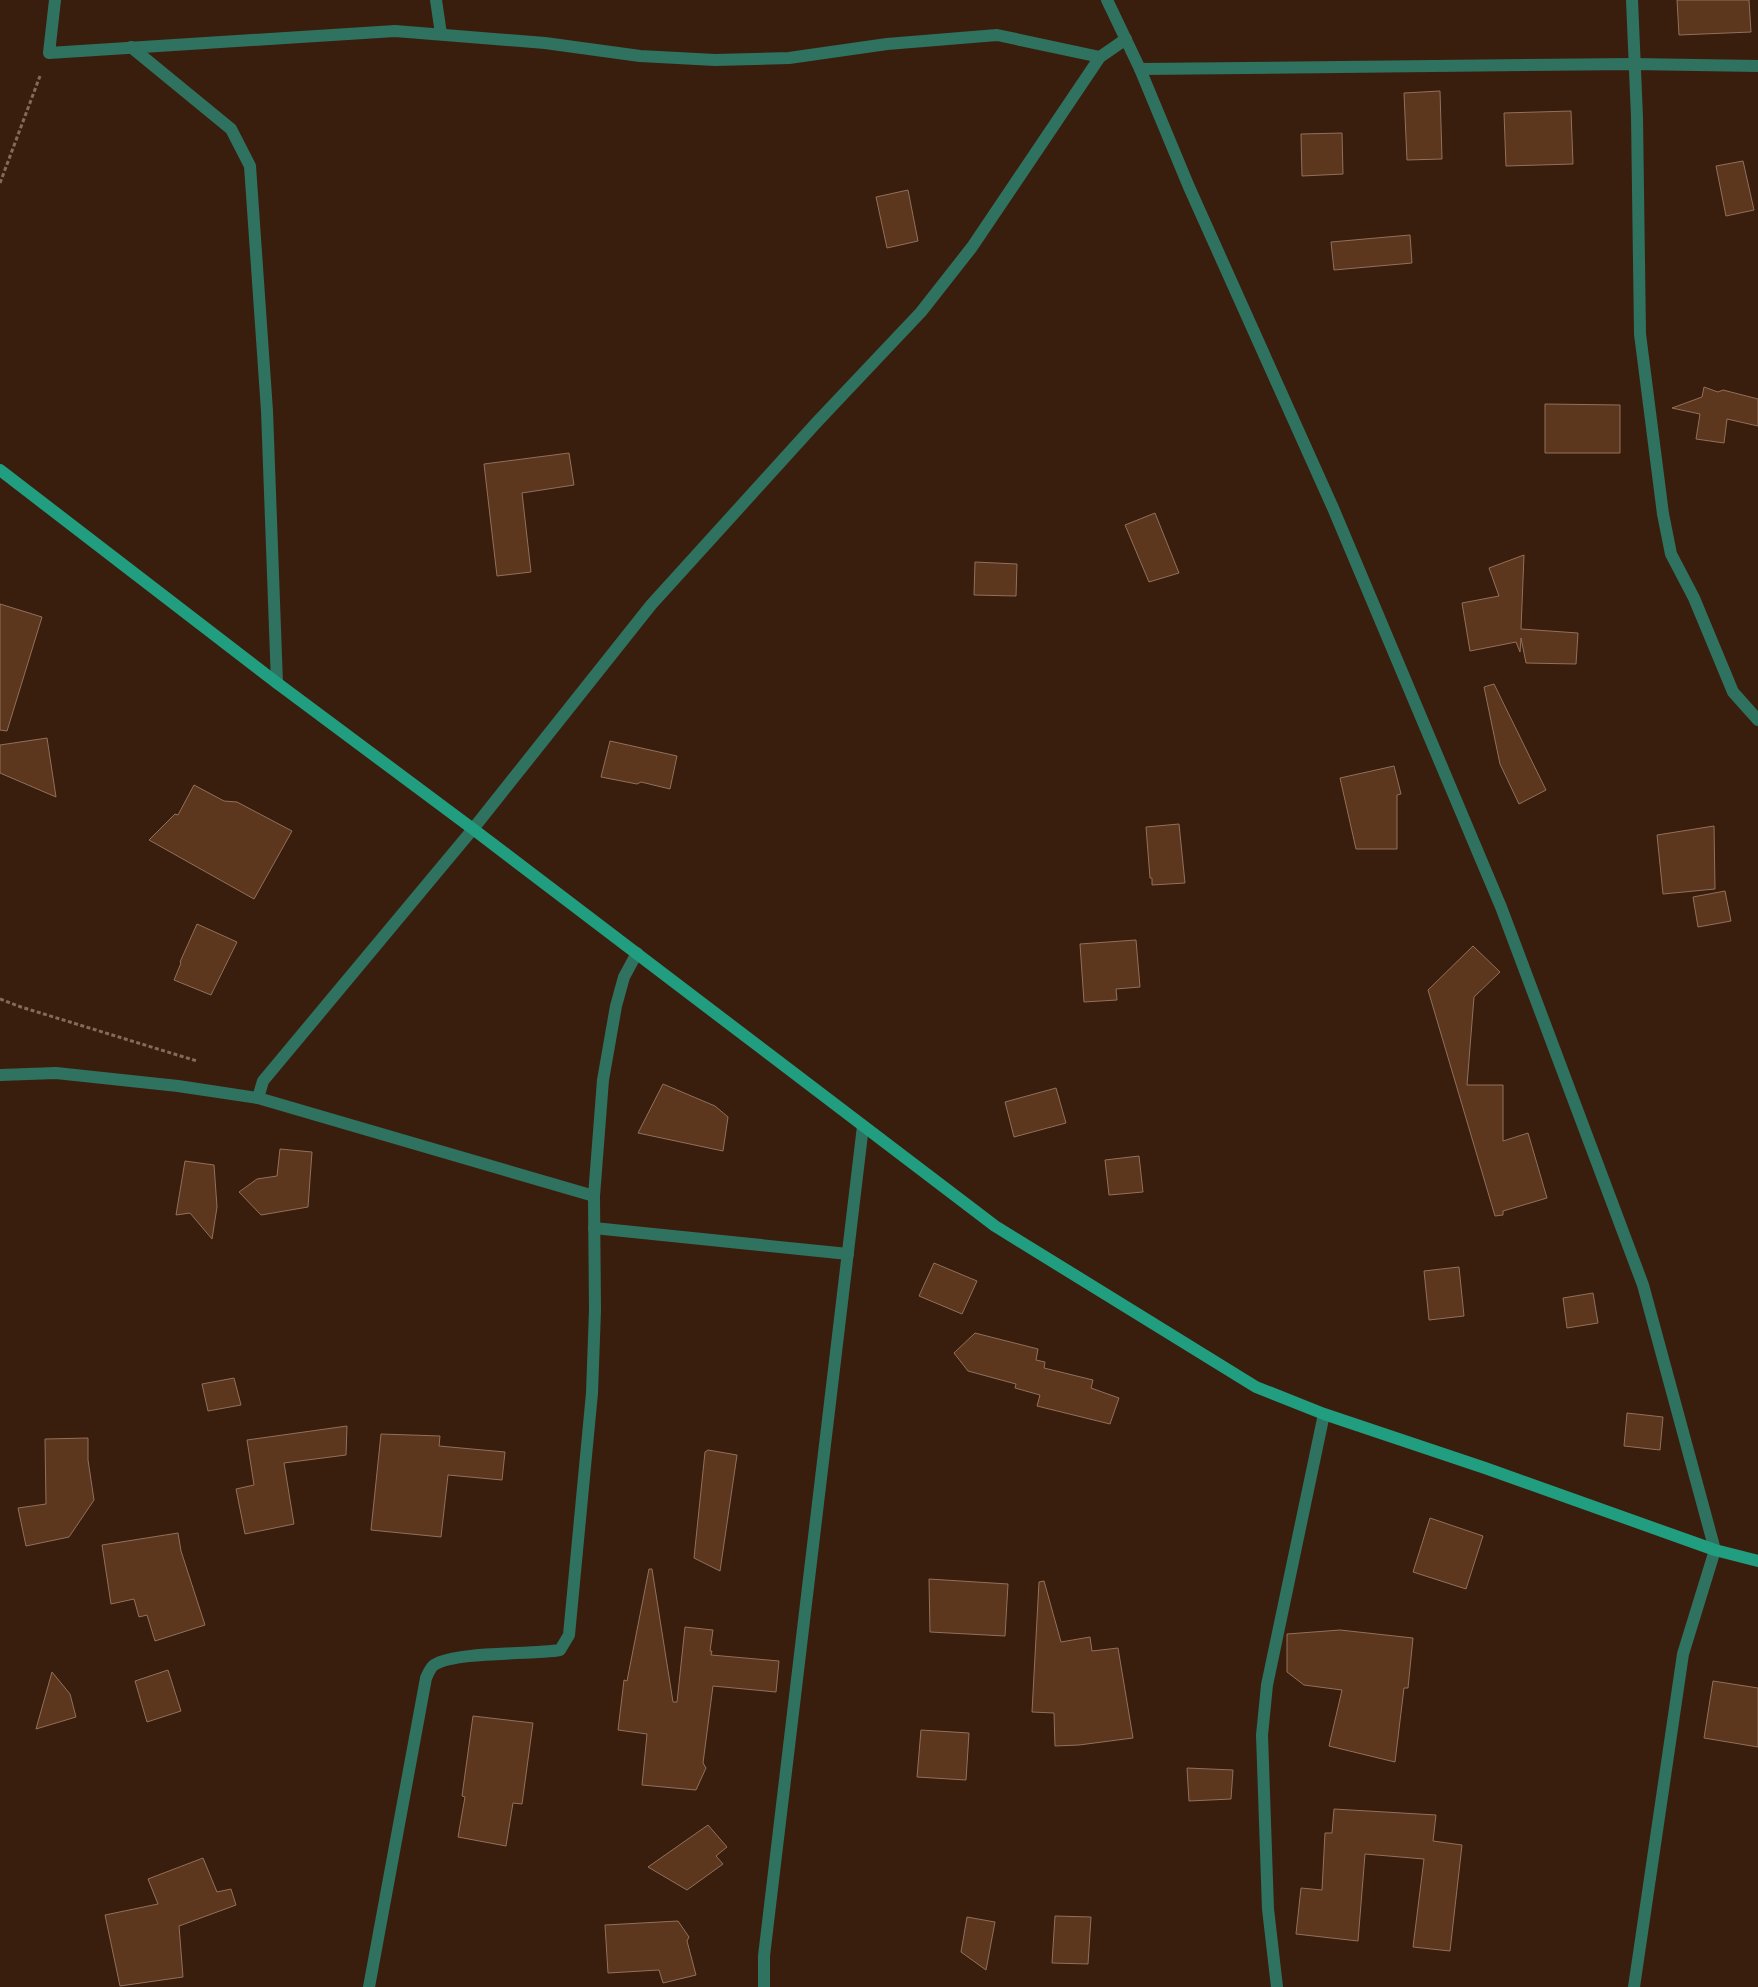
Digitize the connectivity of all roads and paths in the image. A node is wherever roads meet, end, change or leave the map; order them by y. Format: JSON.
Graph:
{"nodes":[{"id":1,"x":55,"y":0,"type":"edge"},
{"id":2,"x":436,"y":0,"type":"edge"},
{"id":3,"x":1107,"y":0,"type":"edge"},
{"id":4,"x":1632,"y":0,"type":"edge"},
{"id":5,"x":441,"y":34,"type":"junction"},
{"id":6,"x":1126,"y":39,"type":"junction"},
{"id":7,"x":131,"y":48,"type":"junction"},
{"id":8,"x":49,"y":53,"type":"junction"},
{"id":9,"x":1100,"y":57,"type":"junction"},
{"id":10,"x":1634,"y":64,"type":"junction"},
{"id":11,"x":1758,"y":66,"type":"edge"},
{"id":12,"x":1140,"y":69,"type":"junction"},
{"id":13,"x":0,"y":183,"type":"edge"},
{"id":14,"x":0,"y":470,"type":"edge"},
{"id":15,"x":277,"y":683,"type":"junction"},
{"id":16,"x":1758,"y":720,"type":"edge"},
{"id":17,"x":473,"y":829,"type":"junction"},
{"id":18,"x":637,"y":953,"type":"junction"},
{"id":19,"x":0,"y":999,"type":"edge"},
{"id":20,"x":198,"y":1061,"type":"dead end"},
{"id":21,"x":0,"y":1075,"type":"edge"},
{"id":22,"x":258,"y":1098,"type":"junction"},
{"id":23,"x":863,"y":1126,"type":"junction"},
{"id":24,"x":594,"y":1196,"type":"junction"},
{"id":25,"x":594,"y":1228,"type":"junction"},
{"id":26,"x":848,"y":1254,"type":"junction"},
{"id":27,"x":1324,"y":1414,"type":"junction"},
{"id":28,"x":1715,"y":1550,"type":"junction"},
{"id":29,"x":1758,"y":1560,"type":"edge"},
{"id":30,"x":368,"y":1987,"type":"edge"},
{"id":31,"x":764,"y":1987,"type":"edge"},
{"id":32,"x":1277,"y":1987,"type":"edge"},
{"id":33,"x":1634,"y":1987,"type":"edge"}],
"edges":[{"from":1,"to":8,"type":"street"},
{"from":2,"to":5,"type":"street"},
{"from":3,"to":6,"type":"street"},
{"from":4,"to":10,"type":"street"},
{"from":5,"to":7,"type":"street"},
{"from":5,"to":9,"type":"street"},
{"from":6,"to":9,"type":"street"},
{"from":6,"to":12,"type":"street"},
{"from":7,"to":8,"type":"street"},
{"from":7,"to":15,"type":"street"},
{"from":8,"to":13,"type":"path"},
{"from":9,"to":17,"type":"street"},
{"from":10,"to":11,"type":"street"},
{"from":10,"to":12,"type":"street"},
{"from":10,"to":16,"type":"street"},
{"from":12,"to":28,"type":"street"},
{"from":14,"to":15,"type":"main road"},
{"from":15,"to":17,"type":"main road"},
{"from":17,"to":18,"type":"main road"},
{"from":17,"to":22,"type":"street"},
{"from":18,"to":23,"type":"main road"},
{"from":18,"to":24,"type":"street"},
{"from":19,"to":20,"type":"path"},
{"from":21,"to":22,"type":"street"},
{"from":22,"to":24,"type":"street"},
{"from":23,"to":26,"type":"street"},
{"from":23,"to":27,"type":"main road"},
{"from":24,"to":25,"type":"street"},
{"from":25,"to":26,"type":"street"},
{"from":25,"to":30,"type":"street"},
{"from":26,"to":31,"type":"street"},
{"from":27,"to":28,"type":"main road"},
{"from":27,"to":32,"type":"street"},
{"from":28,"to":29,"type":"main road"},
{"from":28,"to":33,"type":"street"}]}
